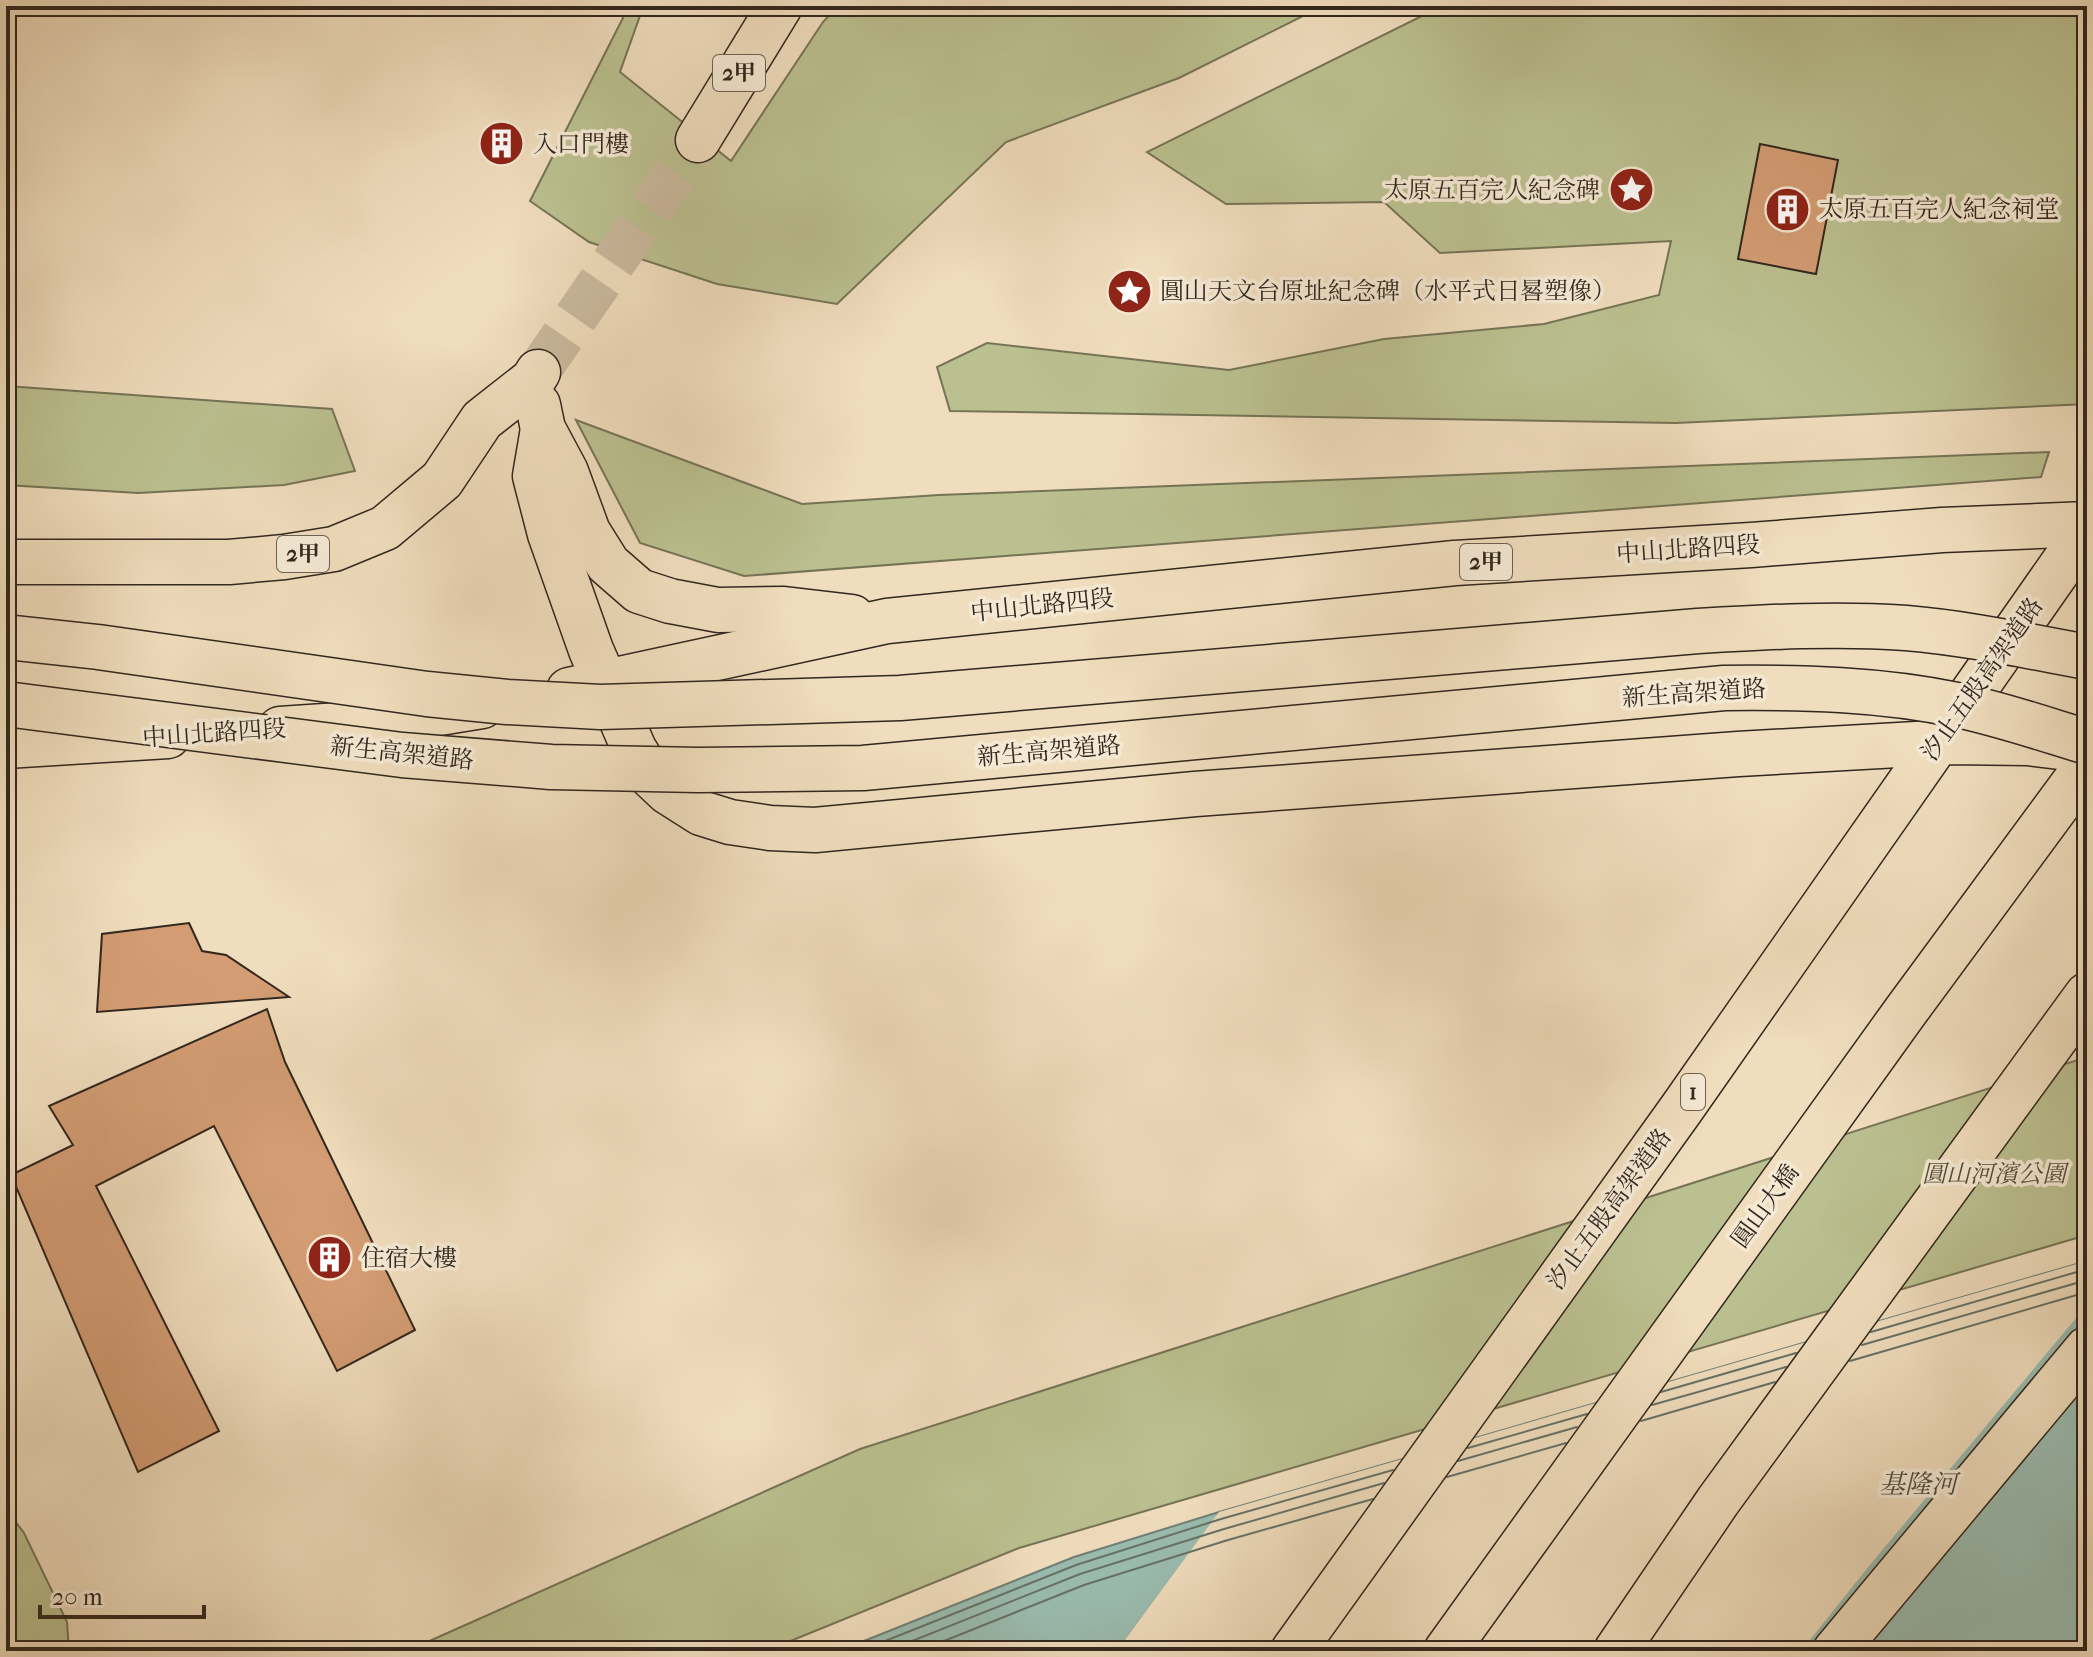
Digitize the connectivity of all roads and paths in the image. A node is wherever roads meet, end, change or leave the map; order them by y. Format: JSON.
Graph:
{"nodes":[{"id":1,"x":780,"y":6,"type":"edge"},
{"id":2,"x":698,"y":140,"type":"tunnel mouth"},
{"id":3,"x":543,"y":429,"type":"junction"},
{"id":4,"x":2087,"y":527,"type":"edge"},
{"id":5,"x":6,"y":562,"type":"edge"},
{"id":6,"x":887,"y":621,"type":"junction"},
{"id":7,"x":6,"y":637,"type":"edge"},
{"id":8,"x":2087,"y":657,"type":"edge"},
{"id":9,"x":606,"y":683,"type":"junction"},
{"id":10,"x":6,"y":704,"type":"edge"},
{"id":11,"x":2087,"y":742,"type":"edge"},
{"id":12,"x":6,"y":746,"type":"edge"},
{"id":13,"x":2087,"y":751,"type":"edge"},
{"id":14,"x":2087,"y":765,"type":"edge"},
{"id":15,"x":2087,"y":995,"type":"edge"},
{"id":16,"x":2087,"y":1349,"type":"edge"},
{"id":17,"x":1293,"y":1651,"type":"edge"},
{"id":18,"x":1446,"y":1651,"type":"edge"},
{"id":19,"x":1616,"y":1651,"type":"edge"},
{"id":20,"x":1835,"y":1651,"type":"edge"}],
"edges":[{"from":1,"to":2,"type":"main road","number":"2甲"},
{"from":3,"to":5,"type":"main road","number":"2甲"},
{"from":3,"to":6,"type":"main road"},
{"from":3,"to":9,"type":"main road"},
{"from":4,"to":6,"type":"main road","name":"中山北路四段","number":"2甲"},
{"from":4,"to":17,"type":"main road","name":"汐止五股高架道路","number":"1","bridge":true},
{"from":6,"to":9,"type":"main road","name":"中山北路四段","number":"2甲"},
{"from":7,"to":8,"type":"main road","bridge":true},
{"from":9,"to":12,"type":"main road","name":"中山北路四段","number":"2甲"},
{"from":9,"to":13,"type":"main road"},
{"from":10,"to":11,"type":"main road","name":"新生高架道路","bridge":true},
{"from":14,"to":18,"type":"main road","name":"圓山大橋"},
{"from":15,"to":19,"type":"main road"},
{"from":16,"to":20,"type":"main road"}]}
